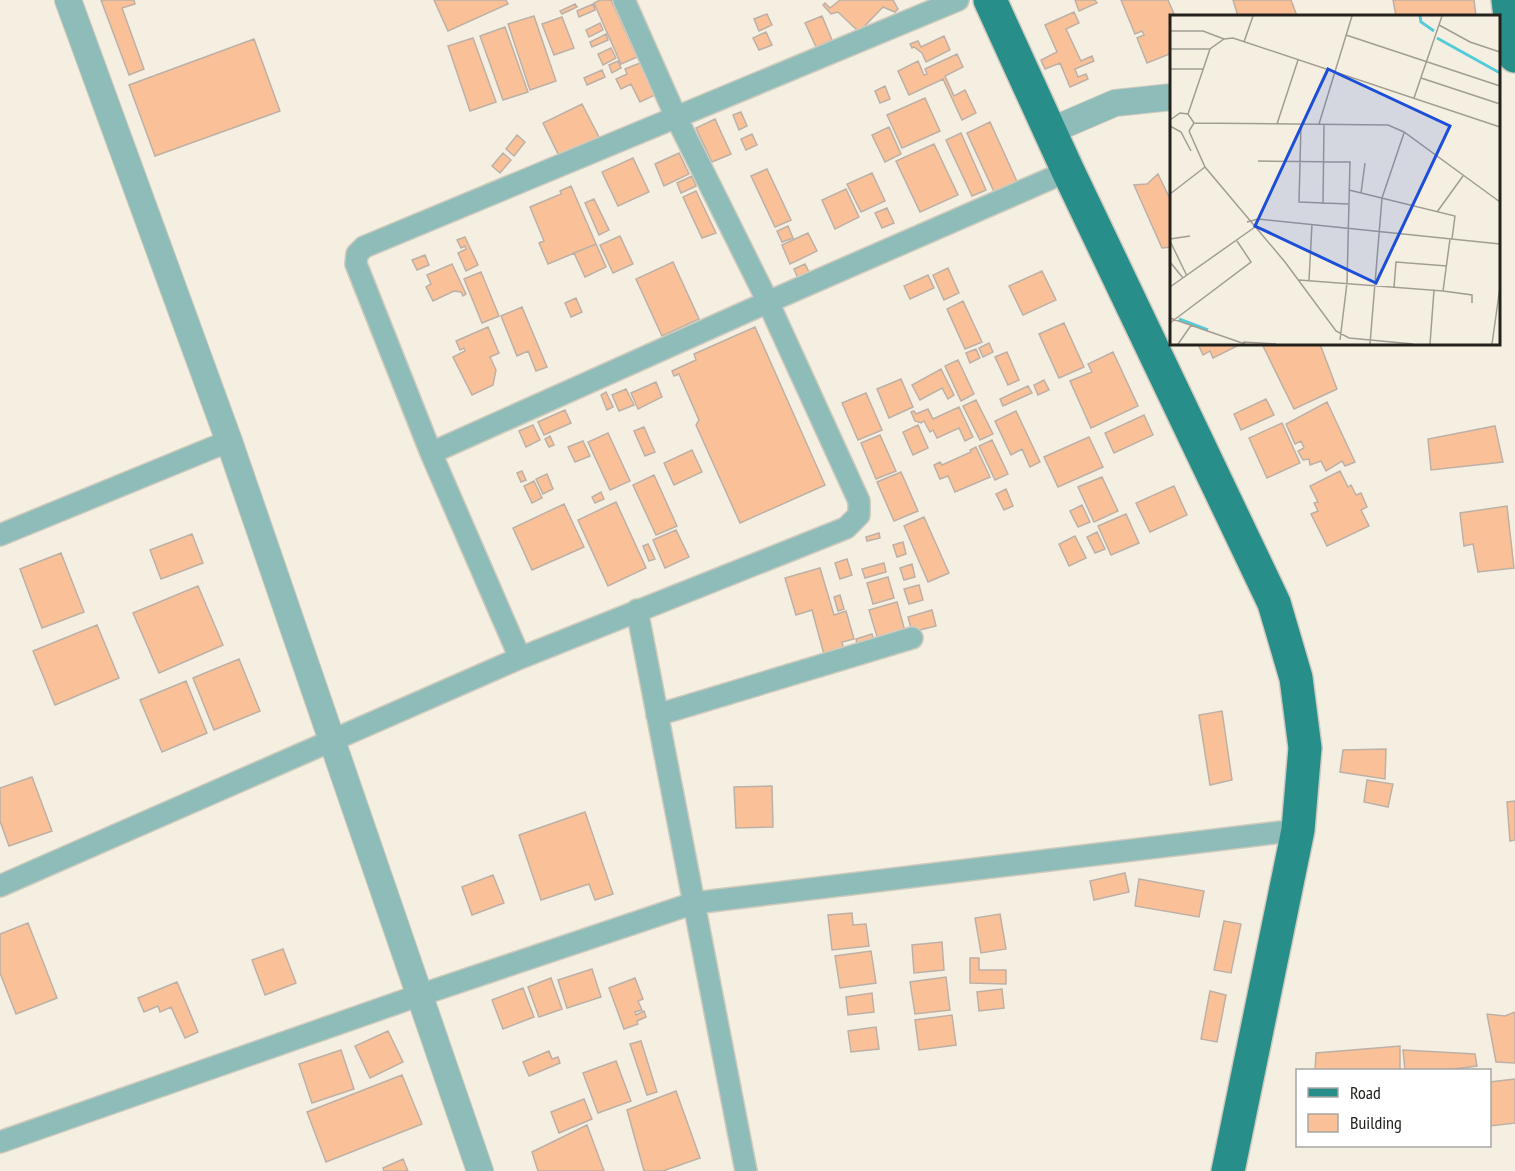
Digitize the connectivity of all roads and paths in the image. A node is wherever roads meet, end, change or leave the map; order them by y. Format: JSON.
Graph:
{"nodes":[{"id":1,"x":68,"y":0,"type":"edge"},
{"id":2,"x":624,"y":0,"type":"edge"},
{"id":3,"x":958,"y":0,"type":"edge"},
{"id":4,"x":990,"y":0,"type":"edge"},
{"id":5,"x":1508,"y":0,"type":"edge"},
{"id":6,"x":1515,"y":57,"type":"edge"},
{"id":7,"x":1500,"y":59,"type":"edge"},
{"id":8,"x":1170,"y":97,"type":"edge"},
{"id":9,"x":676,"y":117,"type":"junction"},
{"id":10,"x":1050,"y":131,"type":"junction"},
{"id":11,"x":1068,"y":171,"type":"junction"},
{"id":12,"x":768,"y":302,"type":"junction"},
{"id":13,"x":229,"y":441,"type":"junction"},
{"id":14,"x":430,"y":453,"type":"junction"},
{"id":15,"x":0,"y":535,"type":"edge"},
{"id":16,"x":637,"y":610,"type":"junction"},
{"id":17,"x":912,"y":638,"type":"dead end"},
{"id":18,"x":520,"y":658,"type":"junction"},
{"id":19,"x":657,"y":715,"type":"junction"},
{"id":20,"x":332,"y":741,"type":"junction"},
{"id":21,"x":1298,"y":830,"type":"junction"},
{"id":22,"x":0,"y":886,"type":"edge"},
{"id":23,"x":694,"y":903,"type":"junction"},
{"id":24,"x":420,"y":994,"type":"junction"},
{"id":25,"x":0,"y":1142,"type":"edge"},
{"id":26,"x":480,"y":1171,"type":"edge"},
{"id":27,"x":746,"y":1171,"type":"edge"},
{"id":28,"x":1228,"y":1171,"type":"edge"}],
"edges":[{"from":1,"to":13,"type":"street"},
{"from":2,"to":9,"type":"street"},
{"from":3,"to":9,"type":"street"},
{"from":4,"to":10,"type":"main road"},
{"from":5,"to":6,"type":"main road"},
{"from":6,"to":7,"type":"street"},
{"from":8,"to":10,"type":"street"},
{"from":9,"to":12,"type":"street"},
{"from":9,"to":14,"type":"street"},
{"from":10,"to":11,"type":"main road"},
{"from":11,"to":12,"type":"street"},
{"from":11,"to":21,"type":"main road"},
{"from":12,"to":14,"type":"street"},
{"from":12,"to":16,"type":"street"},
{"from":13,"to":15,"type":"street"},
{"from":13,"to":20,"type":"street"},
{"from":14,"to":18,"type":"street"},
{"from":16,"to":18,"type":"street"},
{"from":16,"to":19,"type":"street"},
{"from":17,"to":19,"type":"street"},
{"from":18,"to":20,"type":"street"},
{"from":19,"to":23,"type":"street"},
{"from":20,"to":22,"type":"street"},
{"from":20,"to":24,"type":"street"},
{"from":21,"to":23,"type":"street"},
{"from":21,"to":28,"type":"main road"},
{"from":23,"to":24,"type":"street"},
{"from":23,"to":27,"type":"street"},
{"from":24,"to":25,"type":"street"},
{"from":24,"to":26,"type":"street"}]}
